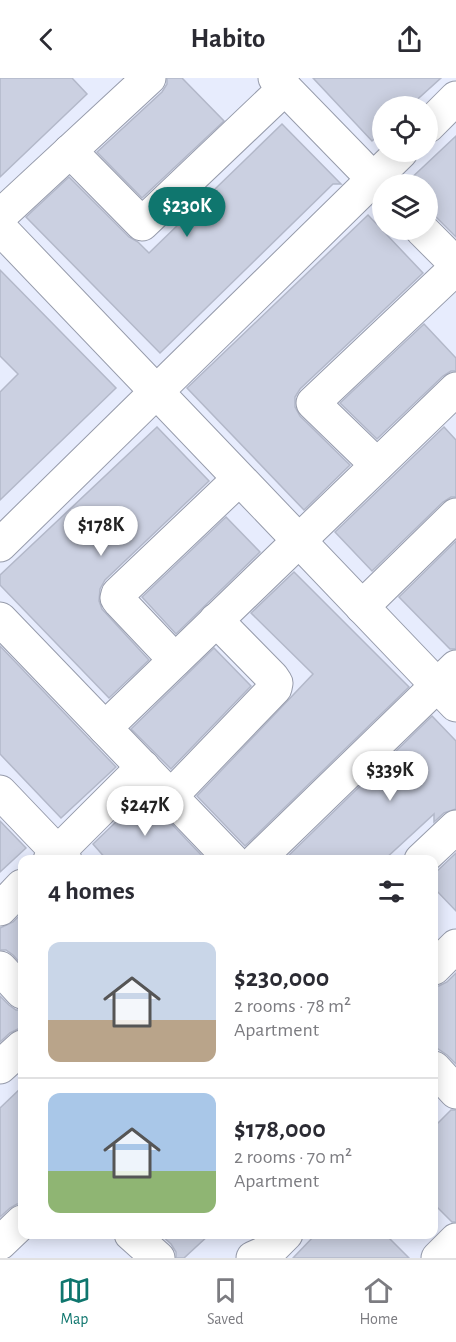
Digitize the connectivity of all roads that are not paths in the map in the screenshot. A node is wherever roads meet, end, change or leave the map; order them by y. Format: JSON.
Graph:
{"nodes":[{"id":1,"x":280,"y":83,"type":"edge"},
{"id":2,"x":131,"y":84,"type":"edge"},
{"id":3,"x":456,"y":98,"type":"edge"},
{"id":4,"x":438,"y":116,"type":"edge"},
{"id":5,"x":70,"y":151,"type":"junction"},
{"id":6,"x":372,"y":177,"type":"edge"},
{"id":7,"x":372,"y":189,"type":"edge"},
{"id":8,"x":0,"y":216,"type":"edge"},
{"id":9,"x":0,"y":228,"type":"edge"},
{"id":10,"x":431,"y":240,"type":"edge"},
{"id":11,"x":456,"y":266,"type":"edge"},
{"id":12,"x":156,"y":392,"type":"junction"},
{"id":13,"x":452,"y":401,"type":"edge"},
{"id":14,"x":377,"y":465,"type":"junction"},
{"id":15,"x":239,"y":479,"type":"junction"},
{"id":16,"x":456,"y":515,"type":"edge"},
{"id":17,"x":298,"y":541,"type":"junction"},
{"id":18,"x":0,"y":545,"type":"edge"},
{"id":19,"x":362,"y":607,"type":"junction"},
{"id":20,"x":0,"y":619,"type":"edge"},
{"id":21,"x":216,"y":620,"type":"junction"},
{"id":22,"x":175,"y":660,"type":"junction"},
{"id":23,"x":450,"y":686,"type":"edge"},
{"id":24,"x":105,"y":728,"type":"junction"},
{"id":25,"x":143,"y":767,"type":"junction"},
{"id":26,"x":0,"y":792,"type":"edge"},
{"id":27,"x":171,"y":796,"type":"junction"},
{"id":28,"x":456,"y":826,"type":"edge"},
{"id":29,"x":56,"y":855,"type":"edge"},
{"id":30,"x":60,"y":855,"type":"edge"},
{"id":31,"x":227,"y":855,"type":"edge"},
{"id":32,"x":263,"y":855,"type":"edge"},
{"id":33,"x":426,"y":855,"type":"edge"},
{"id":34,"x":18,"y":890,"type":"edge"},
{"id":35,"x":0,"y":909,"type":"edge"},
{"id":36,"x":0,"y":968,"type":"edge"},
{"id":37,"x":18,"y":988,"type":"edge"},
{"id":38,"x":18,"y":1051,"type":"edge"},
{"id":39,"x":0,"y":1067,"type":"edge"},
{"id":40,"x":18,"y":1226,"type":"edge"},
{"id":41,"x":137,"y":1239,"type":"edge"},
{"id":42,"x":0,"y":1243,"type":"edge"},
{"id":43,"x":158,"y":1258,"type":"edge"}],
"edges":[{"from":1,"to":5,"type":"street"},
{"from":1,"to":6,"type":"street"},
{"from":2,"to":5,"type":"street"},
{"from":3,"to":4,"type":"street"},
{"from":5,"to":8,"type":"street"},
{"from":7,"to":12,"type":"street"},
{"from":9,"to":12,"type":"street"},
{"from":10,"to":11,"type":"street"},
{"from":11,"to":14,"type":"street"},
{"from":12,"to":15,"type":"street"},
{"from":12,"to":18,"type":"street"},
{"from":13,"to":14,"type":"street"},
{"from":14,"to":17,"type":"street"},
{"from":15,"to":17,"type":"street"},
{"from":15,"to":22,"type":"street"},
{"from":16,"to":19,"type":"street"},
{"from":17,"to":19,"type":"street"},
{"from":17,"to":21,"type":"street"},
{"from":19,"to":23,"type":"street"},
{"from":20,"to":24,"type":"street"},
{"from":21,"to":22,"type":"street"},
{"from":21,"to":27,"type":"street"},
{"from":22,"to":24,"type":"street"},
{"from":23,"to":32,"type":"street"},
{"from":24,"to":25,"type":"street"},
{"from":25,"to":27,"type":"street"},
{"from":25,"to":30,"type":"street"},
{"from":26,"to":29,"type":"street"},
{"from":27,"to":31,"type":"street"},
{"from":28,"to":33,"type":"street"},
{"from":34,"to":35,"type":"street"},
{"from":36,"to":37,"type":"street"},
{"from":38,"to":39,"type":"street"},
{"from":40,"to":42,"type":"street"},
{"from":41,"to":43,"type":"street"}]}
